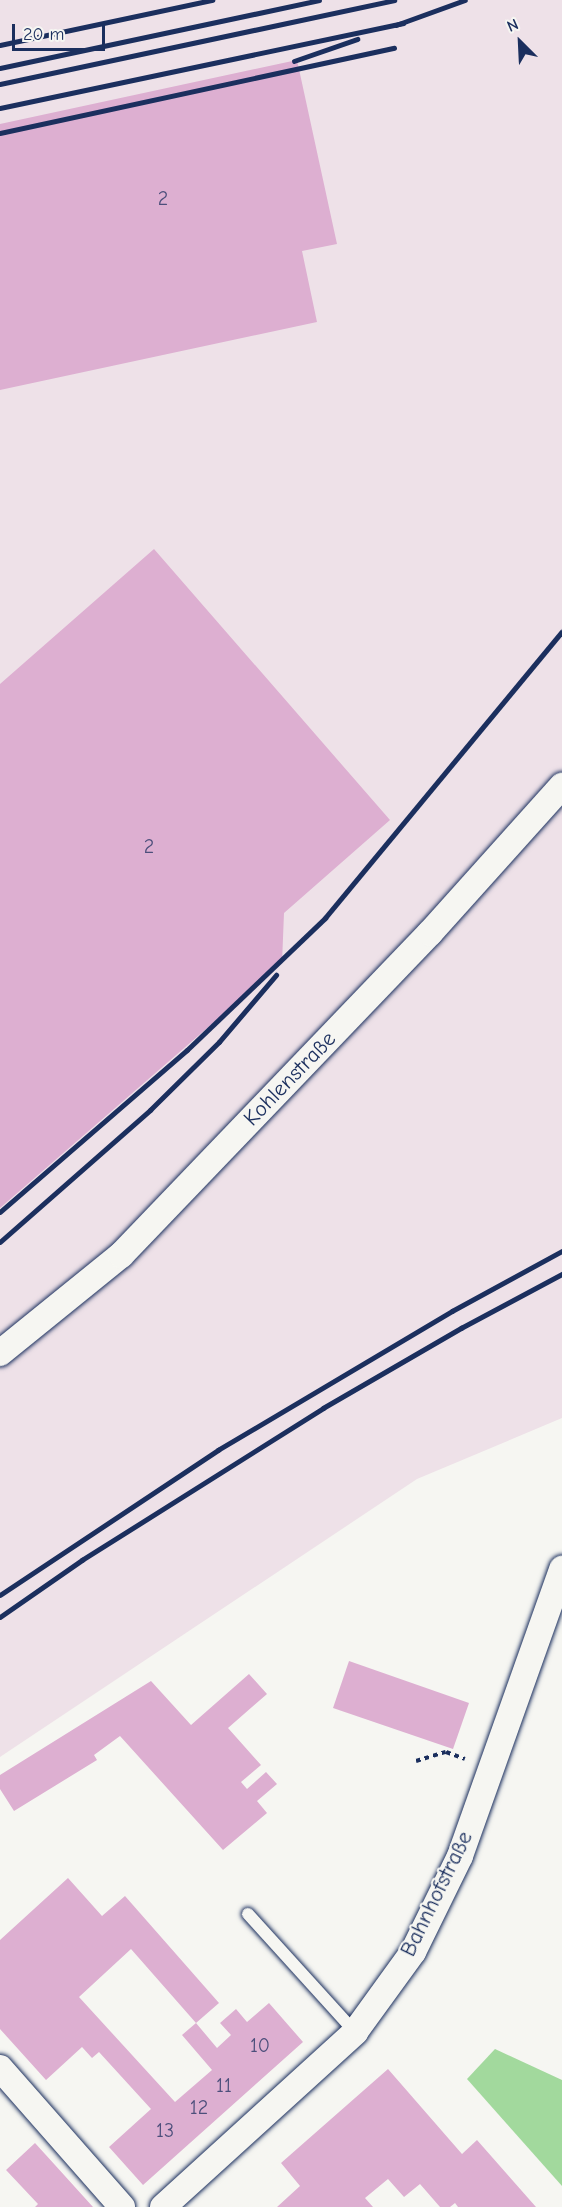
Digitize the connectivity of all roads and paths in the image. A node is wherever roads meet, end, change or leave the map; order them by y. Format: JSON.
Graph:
{"nodes":[{"id":1,"x":562,"y":786,"type":"edge"},
{"id":2,"x":0,"y":1353,"type":"edge"},
{"id":3,"x":562,"y":1569,"type":"edge"},
{"id":4,"x":417,"y":1761,"type":"dead end"},
{"id":5,"x":491,"y":1767,"type":"junction"},
{"id":6,"x":248,"y":1914,"type":"dead end"},
{"id":7,"x":355,"y":2031,"type":"junction"},
{"id":8,"x":0,"y":2068,"type":"edge"},
{"id":9,"x":122,"y":2207,"type":"edge"},
{"id":10,"x":163,"y":2207,"type":"edge"}],
"edges":[{"from":1,"to":2,"type":"street","name":"Kohlenstraße"},
{"from":3,"to":5,"type":"street","name":"Bahnhofstraße"},
{"from":4,"to":5,"type":"path"},
{"from":5,"to":7,"type":"street","name":"Bahnhofstraße"},
{"from":6,"to":7,"type":"lane"},
{"from":7,"to":10,"type":"street","name":"Bahnhofstraße"},
{"from":8,"to":9,"type":"street"}]}
